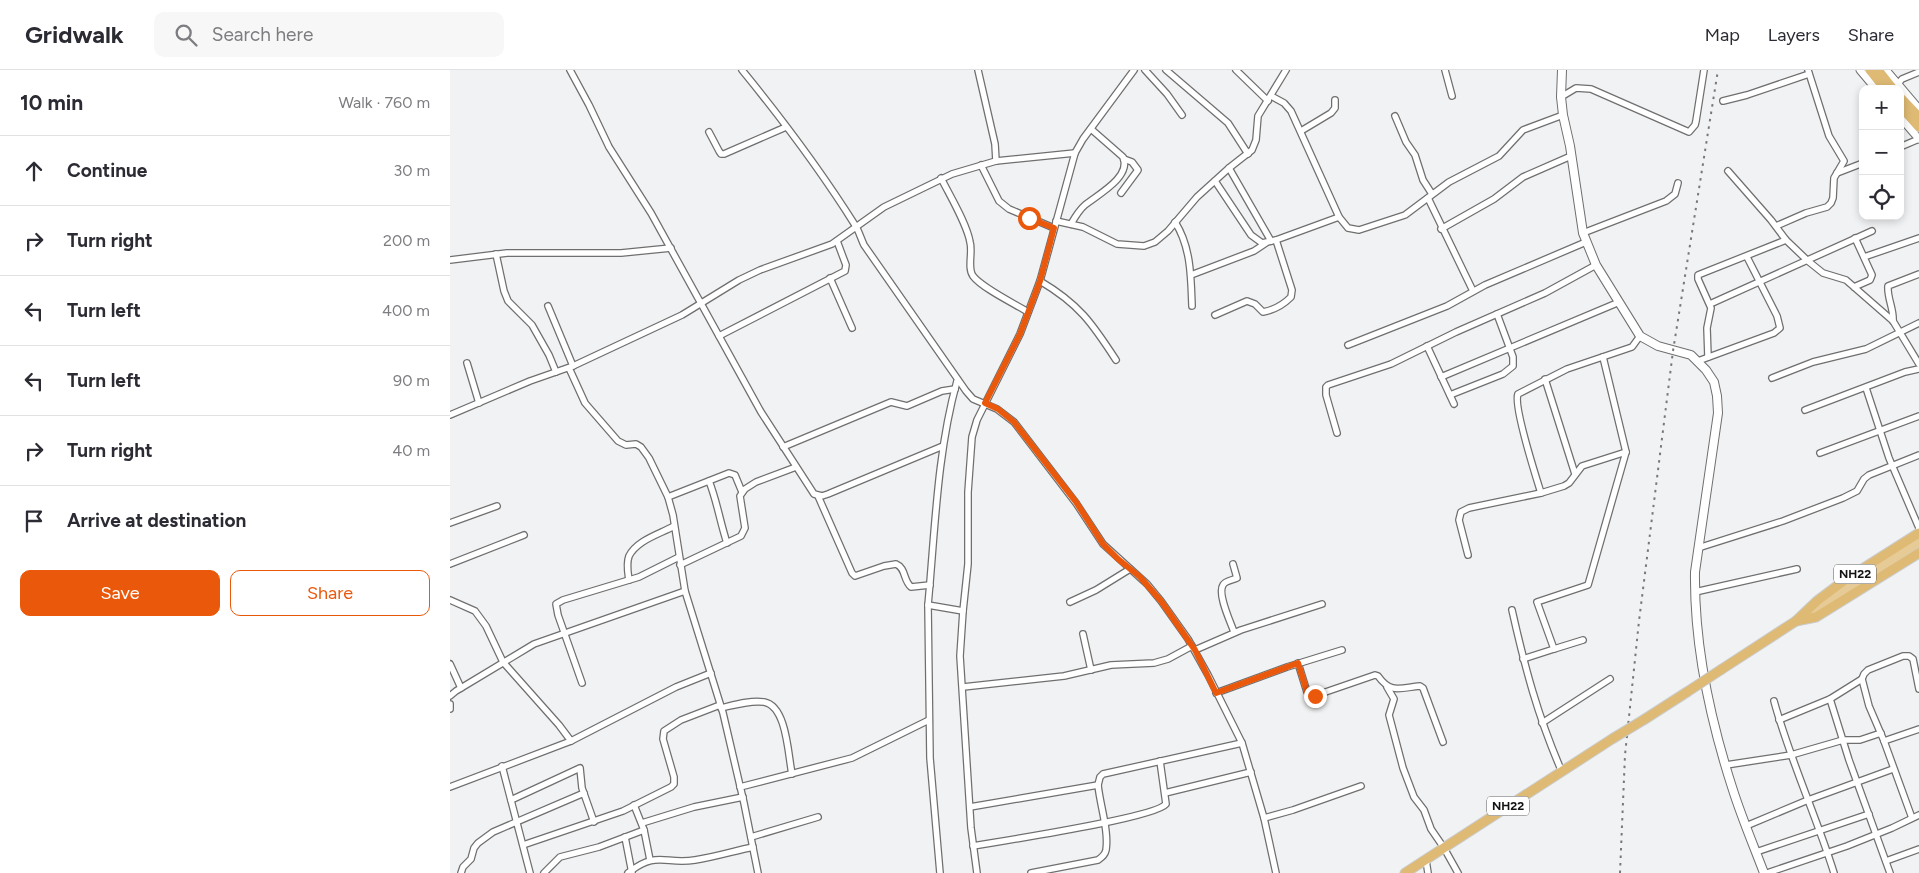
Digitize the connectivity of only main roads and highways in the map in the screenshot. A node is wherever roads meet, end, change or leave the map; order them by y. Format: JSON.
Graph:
{"nodes":[{"id":1,"x":1870,"y":70,"type":"edge"},
{"id":2,"x":1878,"y":70,"type":"edge"},
{"id":3,"x":1561,"y":71,"type":"edge"},
{"id":4,"x":1882,"y":85,"type":"edge"},
{"id":5,"x":1891,"y":85,"type":"edge"},
{"id":6,"x":1904,"y":100,"type":"edge"},
{"id":7,"x":1904,"y":110,"type":"edge"},
{"id":8,"x":1919,"y":117,"type":"edge"},
{"id":9,"x":1919,"y":127,"type":"edge"},
{"id":10,"x":1919,"y":533,"type":"edge"},
{"id":11,"x":1919,"y":542,"type":"edge"},
{"id":12,"x":1919,"y":553,"type":"edge"},
{"id":13,"x":1796,"y":621,"type":"junction"},
{"id":14,"x":1405,"y":873,"type":"edge"},
{"id":15,"x":1765,"y":873,"type":"edge"}],
"edges":[{"from":1,"to":4,"type":"highway"},
{"from":2,"to":5,"type":"highway"},
{"from":3,"to":15,"type":"main road"},
{"from":6,"to":8,"type":"highway"},
{"from":7,"to":9,"type":"highway"},
{"from":10,"to":13,"type":"highway","number":"NH22"},
{"from":11,"to":13,"type":"main road"},
{"from":12,"to":13,"type":"highway","number":"NH22"},
{"from":13,"to":14,"type":"highway","number":"NH22","bridge":true}]}
